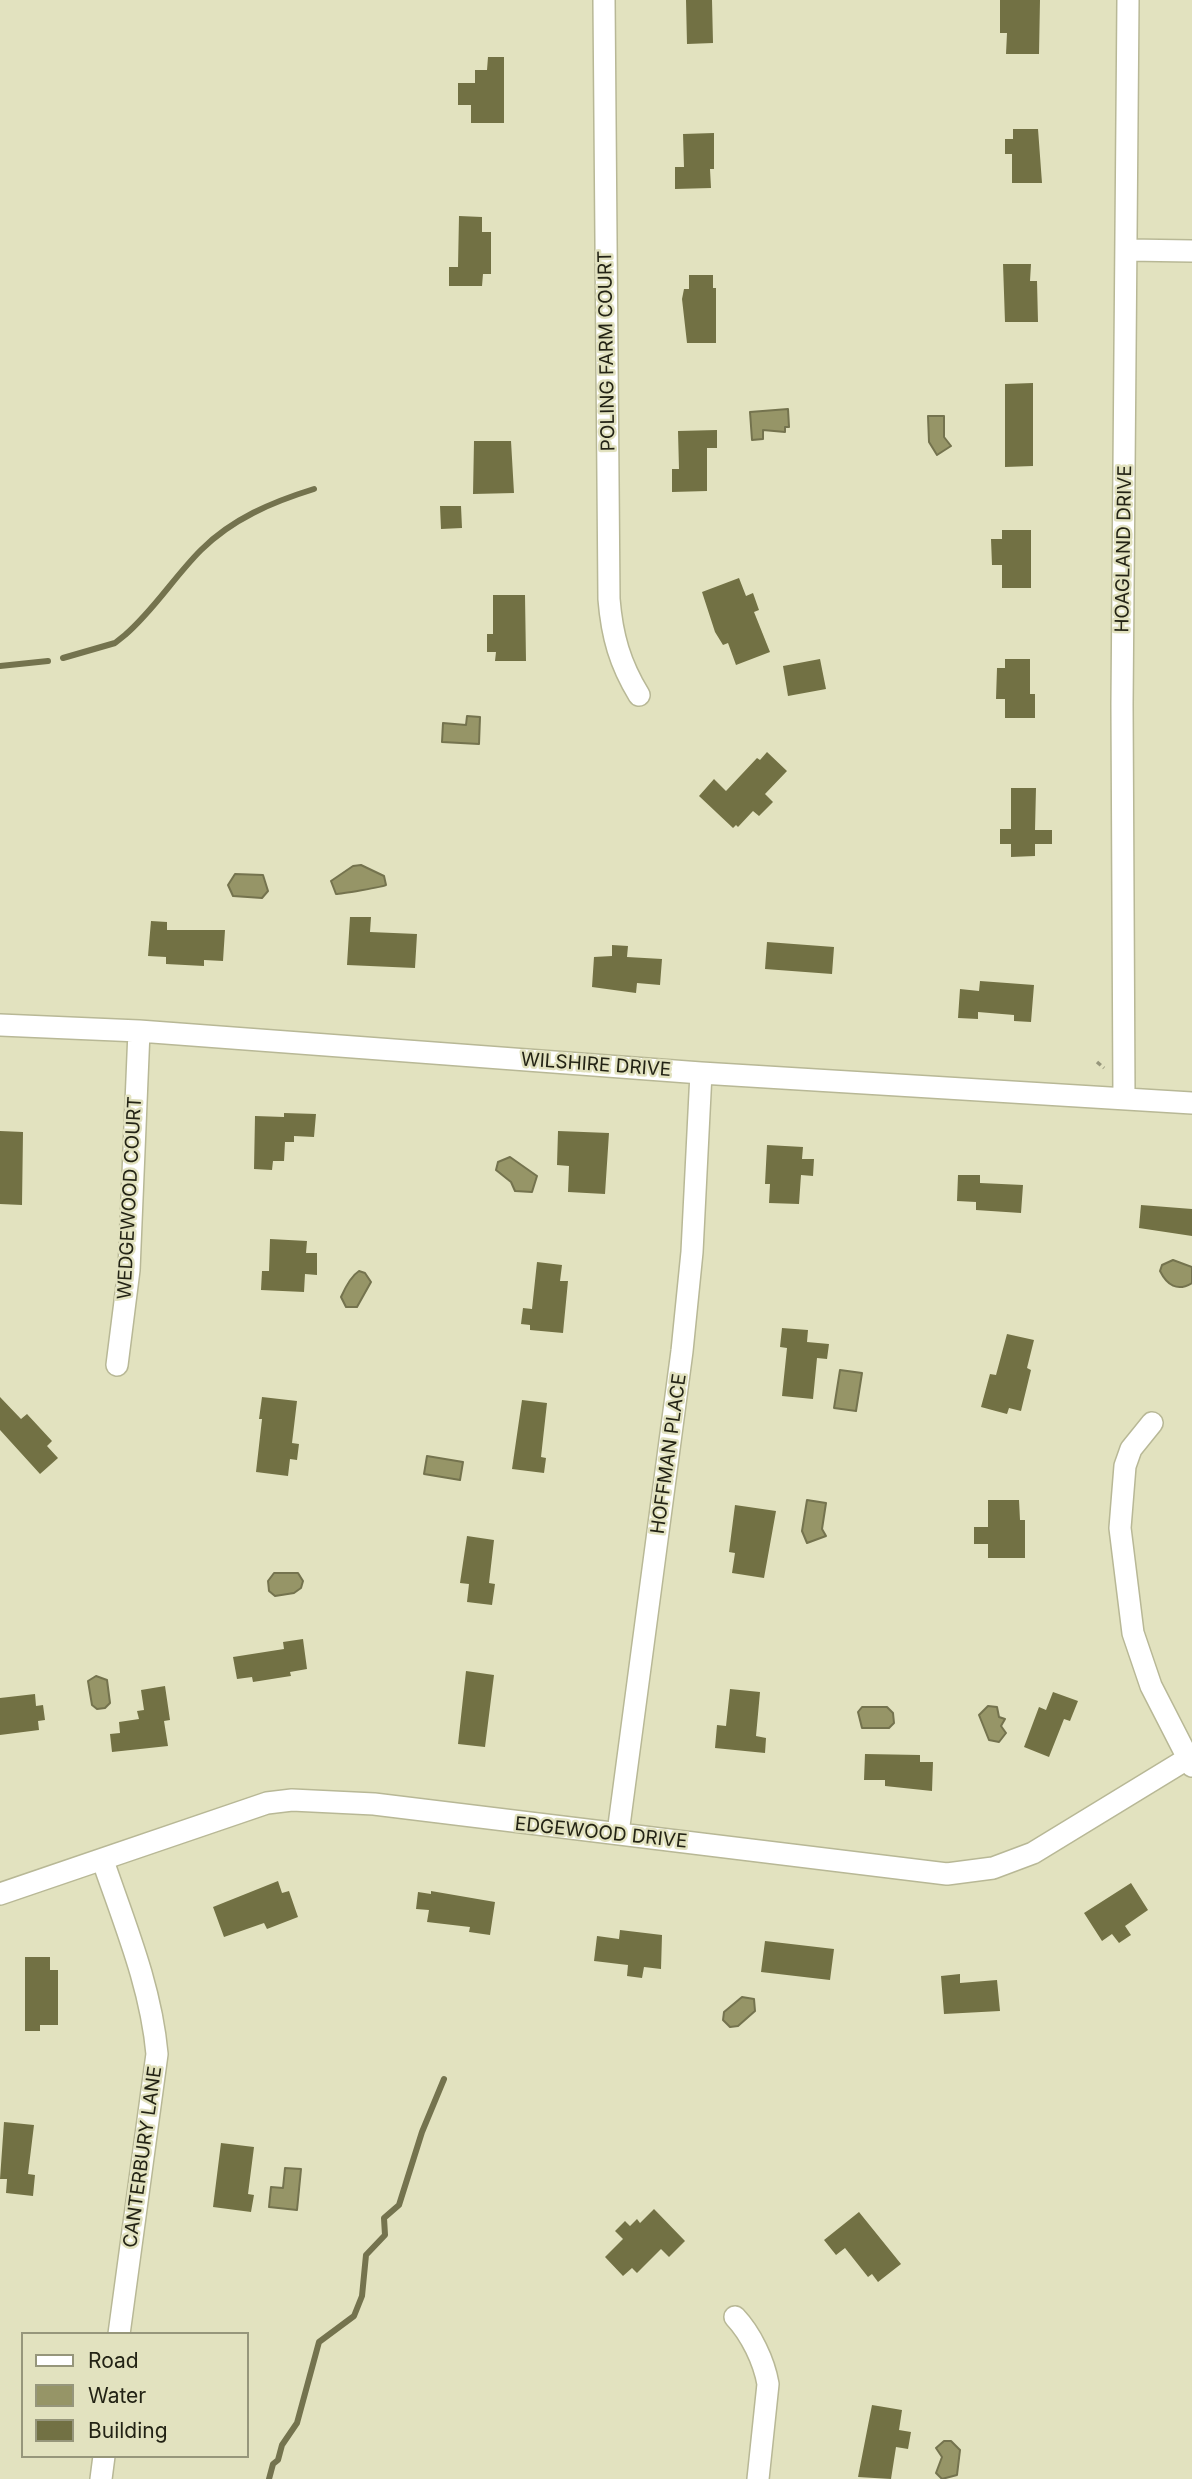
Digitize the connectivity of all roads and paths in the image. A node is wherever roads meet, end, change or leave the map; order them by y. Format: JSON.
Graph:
{"nodes":[{"id":1,"x":604,"y":0,"type":"edge"},
{"id":2,"x":1128,"y":0,"type":"edge"},
{"id":3,"x":1128,"y":250,"type":"junction"},
{"id":4,"x":1192,"y":251,"type":"edge"},
{"id":5,"x":639,"y":695,"type":"dead end"},
{"id":6,"x":0,"y":1025,"type":"edge"},
{"id":7,"x":139,"y":1031,"type":"junction"},
{"id":8,"x":1097,"y":1062,"type":"dead end"},
{"id":9,"x":1106,"y":1069,"type":"dead end"},
{"id":10,"x":701,"y":1073,"type":"junction"},
{"id":11,"x":1124,"y":1098,"type":"junction"},
{"id":12,"x":1192,"y":1103,"type":"edge"},
{"id":13,"x":117,"y":1365,"type":"dead end"},
{"id":14,"x":1152,"y":1423,"type":"dead end"},
{"id":15,"x":1190,"y":1762,"type":"edge"},
{"id":16,"x":618,"y":1833,"type":"junction"},
{"id":17,"x":103,"y":1861,"type":"junction"},
{"id":18,"x":0,"y":1894,"type":"edge"},
{"id":19,"x":735,"y":2317,"type":"dead end"},
{"id":20,"x":119,"y":2332,"type":"edge"},
{"id":21,"x":104,"y":2458,"type":"edge"},
{"id":22,"x":100,"y":2479,"type":"edge"},
{"id":23,"x":758,"y":2479,"type":"edge"}],
"edges":[{"from":1,"to":5,"type":"street","name":"POLING FARM COURT"},
{"from":2,"to":3,"type":"street","name":"HOAGLAND DRIVE"},
{"from":3,"to":4,"type":"street"},
{"from":3,"to":11,"type":"street","name":"HOAGLAND DRIVE"},
{"from":6,"to":7,"type":"street","name":"WILSHIRE DRIVE"},
{"from":7,"to":10,"type":"street","name":"WILSHIRE DRIVE"},
{"from":7,"to":13,"type":"street","name":"WEDGEWOOD COURT"},
{"from":8,"to":9,"type":"path"},
{"from":10,"to":11,"type":"street","name":"WILSHIRE DRIVE"},
{"from":10,"to":16,"type":"street","name":"HOFFMAN PLACE"},
{"from":11,"to":12,"type":"street","name":"WILSHIRE DRIVE"},
{"from":14,"to":15,"type":"street"},
{"from":15,"to":16,"type":"street","name":"EDGEWOOD DRIVE"},
{"from":16,"to":17,"type":"street","name":"EDGEWOOD DRIVE"},
{"from":17,"to":18,"type":"street","name":"EDGEWOOD DRIVE"},
{"from":17,"to":20,"type":"street","name":"CANTERBURY LANE"},
{"from":19,"to":23,"type":"street"},
{"from":21,"to":22,"type":"street"}]}
